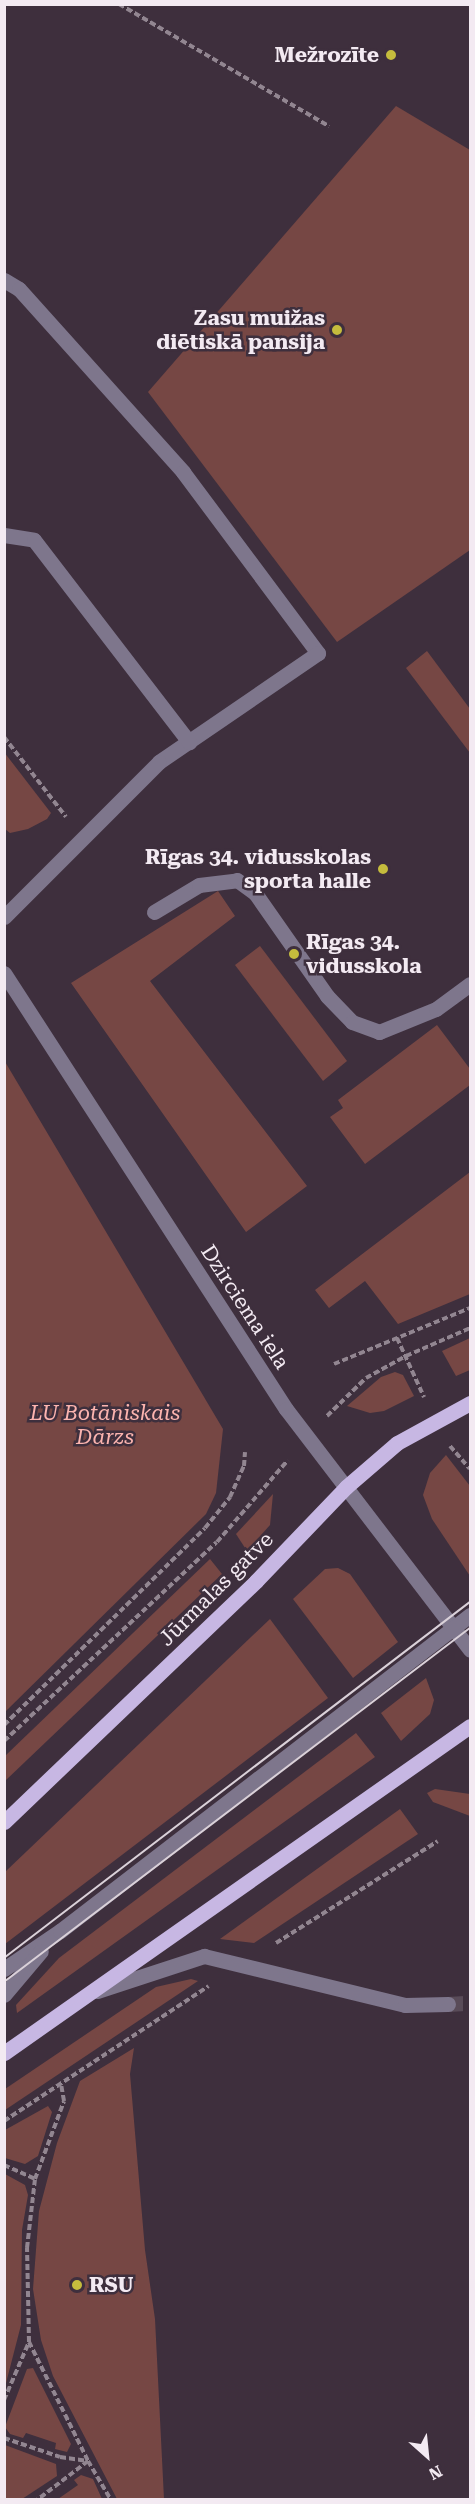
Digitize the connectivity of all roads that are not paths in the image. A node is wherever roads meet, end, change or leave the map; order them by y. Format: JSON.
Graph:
{"nodes":[{"id":1,"x":4,"y":280,"type":"edge"},
{"id":2,"x":4,"y":535,"type":"edge"},
{"id":3,"x":189,"y":742,"type":"junction"},
{"id":4,"x":154,"y":912,"type":"dead end"},
{"id":5,"x":4,"y":917,"type":"edge"},
{"id":6,"x":4,"y":972,"type":"edge"},
{"id":7,"x":471,"y":984,"type":"edge"},
{"id":8,"x":471,"y":1403,"type":"edge"},
{"id":9,"x":346,"y":1487,"type":"junction"},
{"id":10,"x":471,"y":1615,"type":"edge"},
{"id":11,"x":454,"y":1628,"type":"junction"},
{"id":12,"x":471,"y":1650,"type":"edge"},
{"id":13,"x":471,"y":1726,"type":"edge"},
{"id":14,"x":4,"y":1822,"type":"edge"},
{"id":15,"x":60,"y":1931,"type":"junction"},
{"id":16,"x":4,"y":1969,"type":"edge"},
{"id":17,"x":97,"y":1991,"type":"junction"},
{"id":18,"x":4,"y":1995,"type":"edge"},
{"id":19,"x":447,"y":2004,"type":"tunnel mouth"},
{"id":20,"x":4,"y":2053,"type":"edge"}],
"edges":[{"from":1,"to":3,"type":"street"},
{"from":2,"to":3,"type":"street"},
{"from":3,"to":5,"type":"street"},
{"from":4,"to":7,"type":"street"},
{"from":6,"to":9,"type":"street","name":"Dzirciema iela"},
{"from":8,"to":9,"type":"main road","name":"Jūrmalas gatve"},
{"from":9,"to":11,"type":"street","name":"Dzirciema iela"},
{"from":9,"to":14,"type":"main road","name":"Jūrmalas gatve"},
{"from":10,"to":11,"type":"street"},
{"from":11,"to":12,"type":"street","name":"Dzirciema iela"},
{"from":11,"to":15,"type":"street"},
{"from":13,"to":17,"type":"main road"},
{"from":15,"to":16,"type":"street"},
{"from":15,"to":18,"type":"street"},
{"from":17,"to":19,"type":"street"},
{"from":17,"to":20,"type":"main road"}]}
